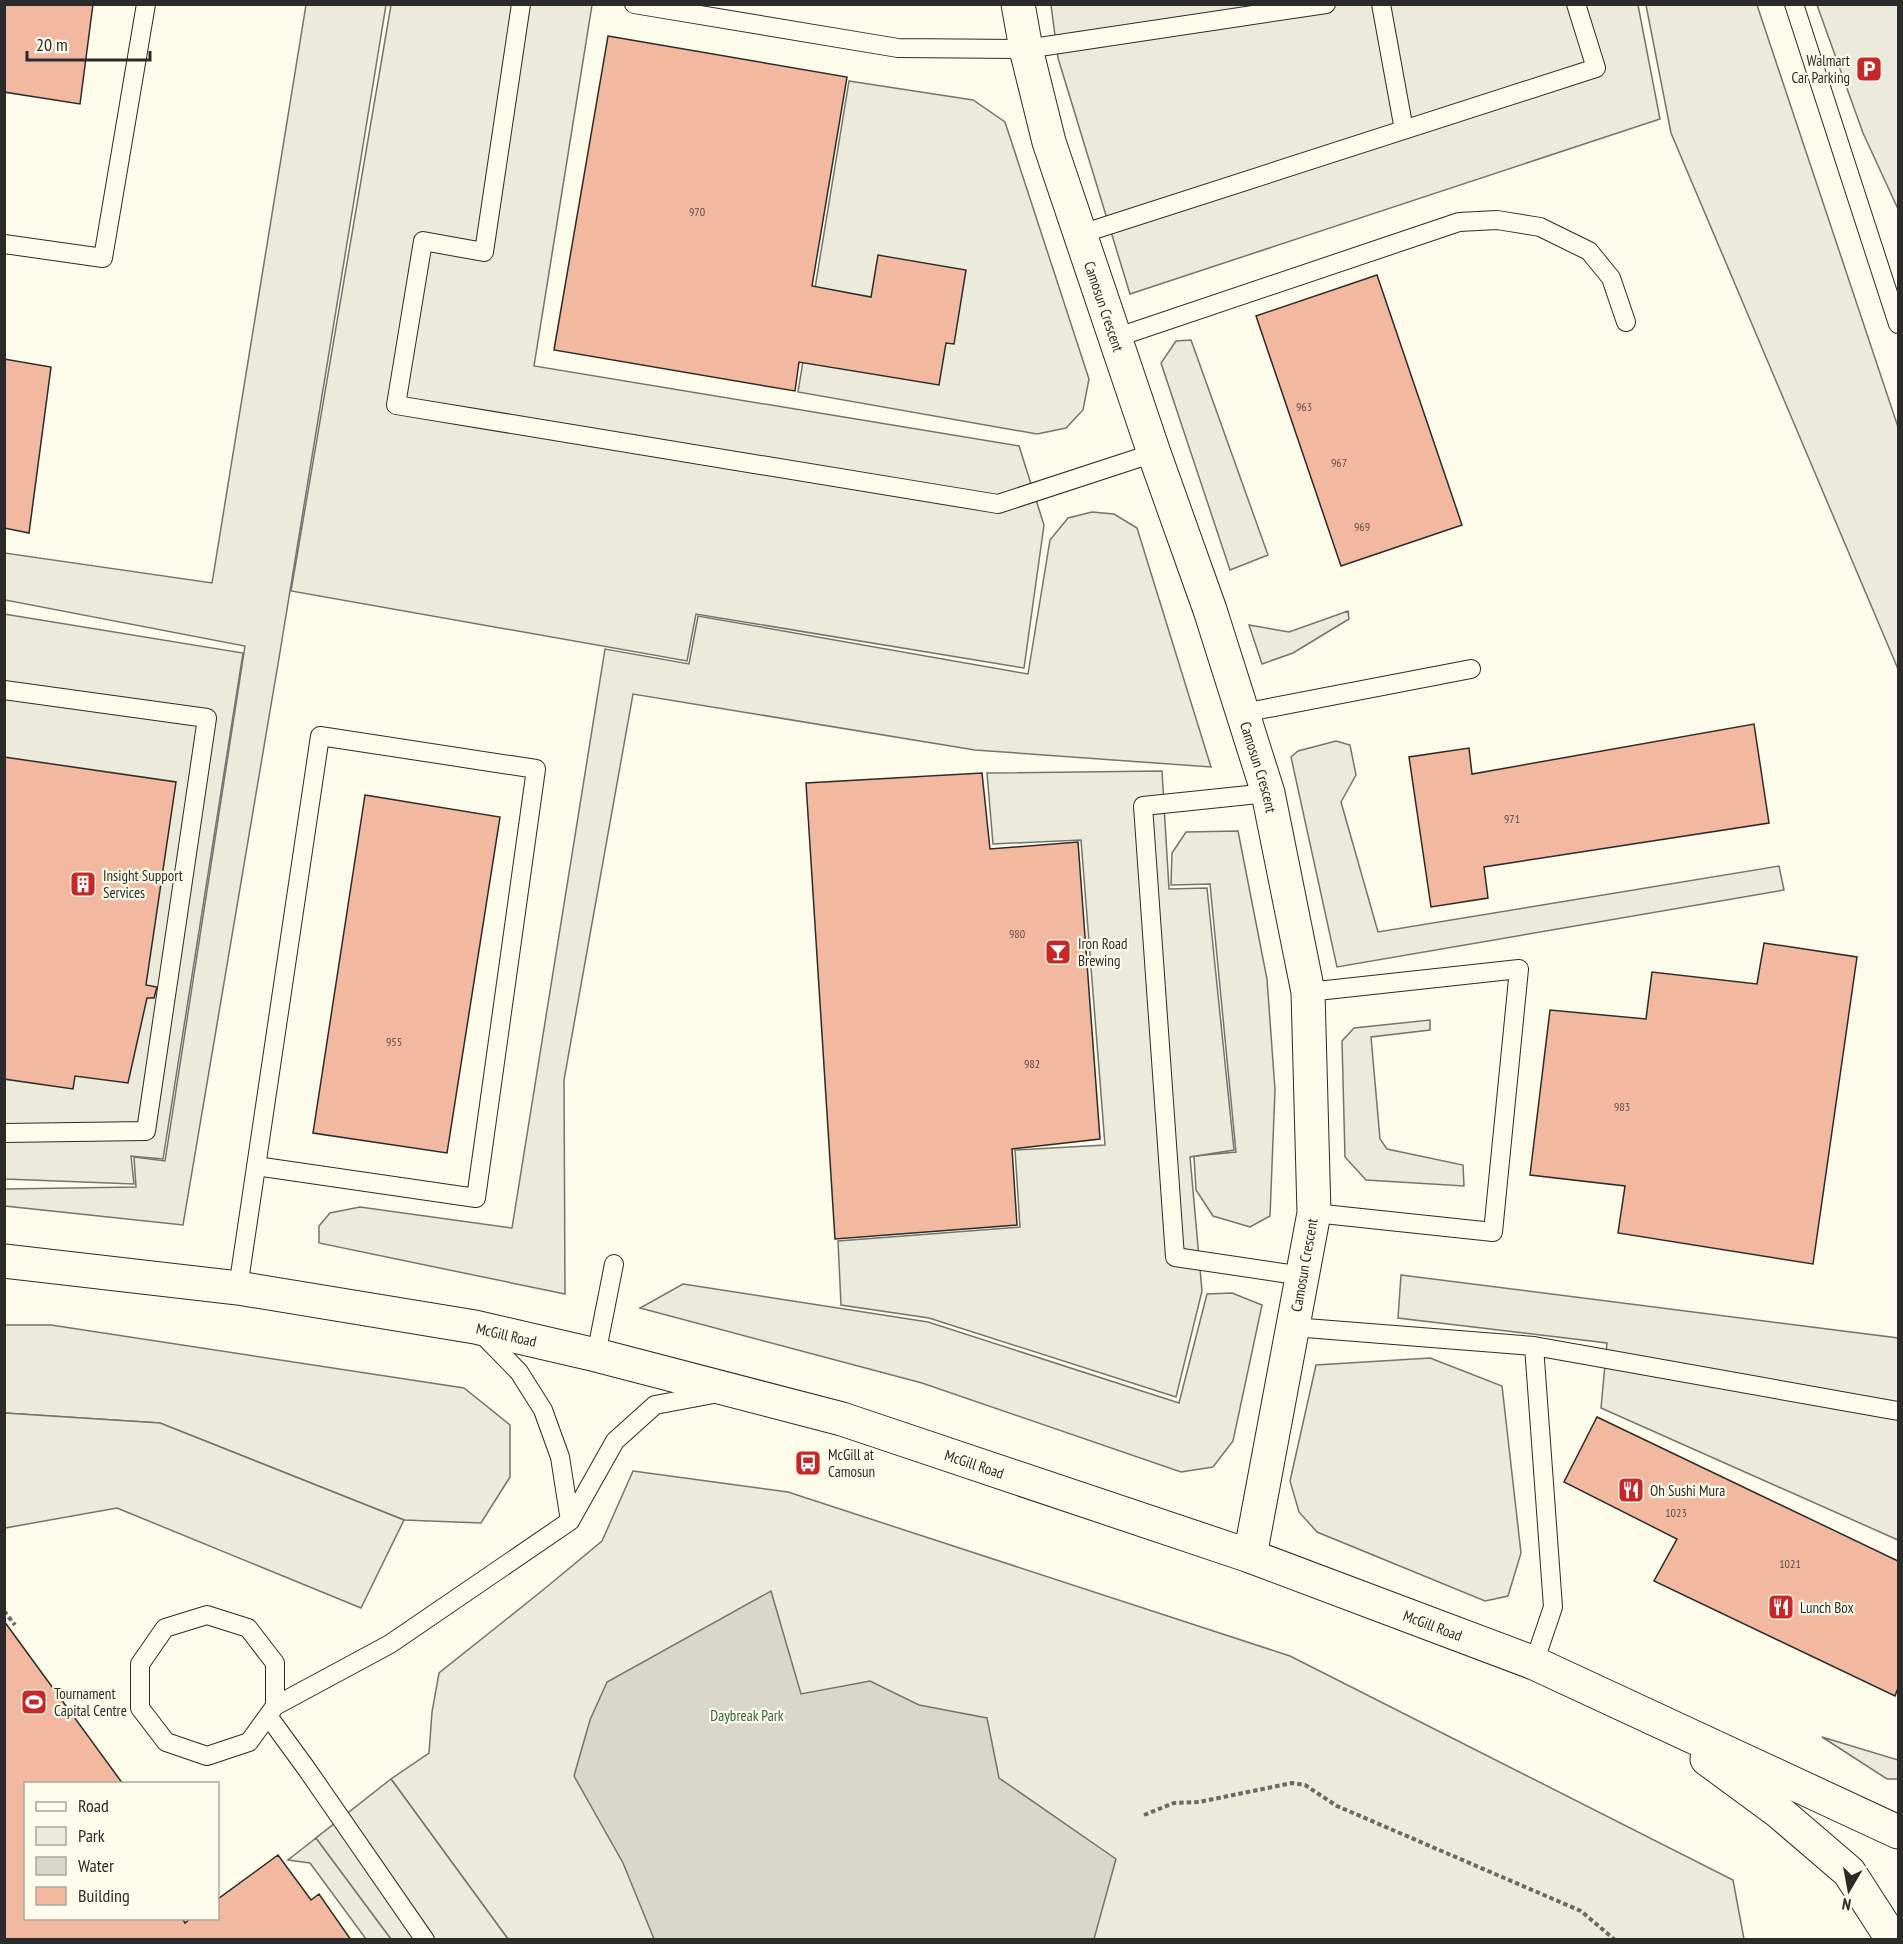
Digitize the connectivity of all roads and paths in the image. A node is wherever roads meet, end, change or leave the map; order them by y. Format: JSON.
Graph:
{"nodes":[{"id":1,"x":146,"y":4,"type":"edge"},
{"id":2,"x":521,"y":4,"type":"edge"},
{"id":3,"x":634,"y":4,"type":"edge"},
{"id":4,"x":1018,"y":4,"type":"edge"},
{"id":5,"x":1326,"y":4,"type":"edge"},
{"id":6,"x":1381,"y":4,"type":"edge"},
{"id":7,"x":1576,"y":4,"type":"edge"},
{"id":8,"x":1794,"y":4,"type":"edge"},
{"id":9,"x":1026,"y":49,"type":"junction"},
{"id":10,"x":1404,"y":130,"type":"junction"},
{"id":11,"x":1081,"y":234,"type":"junction"},
{"id":12,"x":4,"y":244,"type":"edge"},
{"id":13,"x":1626,"y":322,"type":"dead end"},
{"id":14,"x":1899,"y":324,"type":"edge"},
{"id":15,"x":1115,"y":338,"type":"junction"},
{"id":16,"x":1154,"y":453,"type":"junction"},
{"id":17,"x":1471,"y":669,"type":"dead end"},
{"id":18,"x":4,"y":690,"type":"edge"},
{"id":19,"x":1243,"y":713,"type":"junction"},
{"id":20,"x":1268,"y":793,"type":"junction"},
{"id":21,"x":1308,"y":992,"type":"junction"},
{"id":22,"x":4,"y":1133,"type":"edge"},
{"id":23,"x":256,"y":1166,"type":"junction"},
{"id":24,"x":1314,"y":1213,"type":"junction"},
{"id":25,"x":4,"y":1261,"type":"edge"},
{"id":26,"x":614,"y":1264,"type":"dead end"},
{"id":27,"x":1302,"y":1276,"type":"junction"},
{"id":28,"x":238,"y":1288,"type":"junction"},
{"id":29,"x":475,"y":1327,"type":"junction"},
{"id":30,"x":1293,"y":1327,"type":"junction"},
{"id":31,"x":1534,"y":1346,"type":"junction"},
{"id":32,"x":596,"y":1355,"type":"junction"},
{"id":33,"x":732,"y":1390,"type":"junction"},
{"id":34,"x":1899,"y":1411,"type":"edge"},
{"id":35,"x":570,"y":1521,"type":"junction"},
{"id":36,"x":1250,"y":1556,"type":"junction"},
{"id":37,"x":4,"y":1611,"type":"edge"},
{"id":38,"x":15,"y":1625,"type":"dead end"},
{"id":39,"x":1533,"y":1663,"type":"junction"},
{"id":40,"x":271,"y":1711,"type":"junction"},
{"id":41,"x":1653,"y":1719,"type":"junction"},
{"id":42,"x":1144,"y":1815,"type":"dead end"},
{"id":43,"x":1899,"y":1832,"type":"edge"},
{"id":44,"x":425,"y":1940,"type":"edge"},
{"id":45,"x":1615,"y":1940,"type":"edge"},
{"id":46,"x":1891,"y":1940,"type":"edge"}],
"edges":[{"from":1,"to":12,"type":"lane"},
{"from":2,"to":16,"type":"lane"},
{"from":3,"to":9,"type":"lane"},
{"from":4,"to":9,"type":"main road","name":"Camosun Crescent"},
{"from":5,"to":9,"type":"lane"},
{"from":6,"to":10,"type":"lane"},
{"from":7,"to":10,"type":"lane"},
{"from":8,"to":14,"type":"lane"},
{"from":9,"to":11,"type":"main road","name":"Camosun Crescent"},
{"from":10,"to":11,"type":"lane"},
{"from":11,"to":15,"type":"main road","name":"Camosun Crescent"},
{"from":13,"to":15,"type":"lane"},
{"from":15,"to":16,"type":"main road","name":"Camosun Crescent"},
{"from":16,"to":19,"type":"main road","name":"Camosun Crescent"},
{"from":17,"to":19,"type":"lane"},
{"from":18,"to":22,"type":"lane"},
{"from":19,"to":20,"type":"main road","name":"Camosun Crescent"},
{"from":20,"to":21,"type":"main road","name":"Camosun Crescent"},
{"from":20,"to":27,"type":"lane"},
{"from":21,"to":24,"type":"main road","name":"Camosun Crescent"},
{"from":21,"to":24,"type":"lane"},
{"from":23,"to":23,"type":"lane"},
{"from":23,"to":28,"type":"lane"},
{"from":24,"to":27,"type":"main road","name":"Camosun Crescent"},
{"from":25,"to":28,"type":"main road","name":"McGill Road"},
{"from":26,"to":32,"type":"lane"},
{"from":27,"to":30,"type":"main road","name":"Camosun Crescent"},
{"from":28,"to":29,"type":"main road","name":"McGill Road"},
{"from":29,"to":32,"type":"main road","name":"McGill Road"},
{"from":29,"to":35,"type":"lane"},
{"from":30,"to":31,"type":"lane"},
{"from":30,"to":36,"type":"main road","name":"Camosun Crescent"},
{"from":31,"to":34,"type":"lane"},
{"from":31,"to":39,"type":"lane"},
{"from":32,"to":33,"type":"main road","name":"McGill Road"},
{"from":33,"to":35,"type":"lane"},
{"from":33,"to":36,"type":"main road","name":"McGill Road"},
{"from":35,"to":40,"type":"lane"},
{"from":36,"to":39,"type":"main road","name":"McGill Road"},
{"from":37,"to":38,"type":"path"},
{"from":39,"to":41,"type":"main road","name":"McGill Road"},
{"from":40,"to":40,"type":"lane"},
{"from":40,"to":44,"type":"lane"},
{"from":41,"to":43,"type":"main road","name":"McGill Road"},
{"from":41,"to":46,"type":"main road"},
{"from":42,"to":45,"type":"path"}]}
